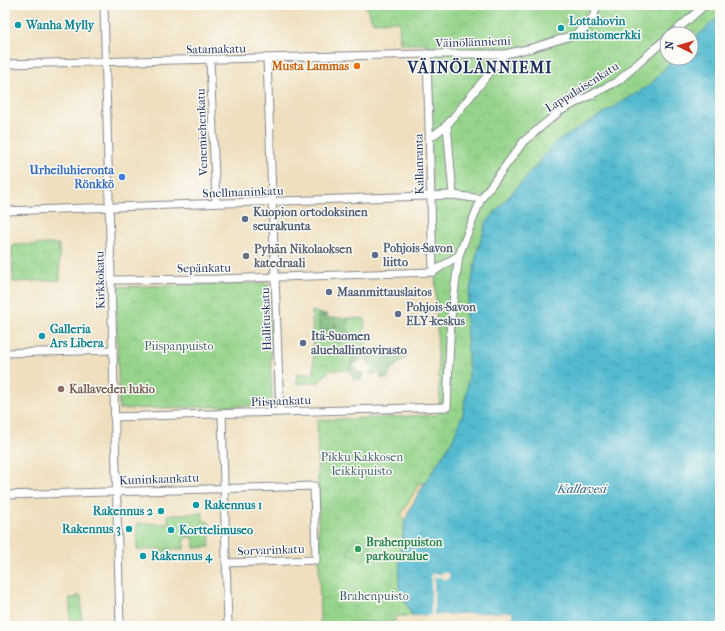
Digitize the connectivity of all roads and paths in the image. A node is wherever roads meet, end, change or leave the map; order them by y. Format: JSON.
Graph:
{"nodes":[{"id":1,"x":104,"y":5,"type":"edge"},
{"id":2,"x":597,"y":5,"type":"edge"},
{"id":3,"x":705,"y":5,"type":"edge"},
{"id":4,"x":681,"y":26,"type":"edge"},
{"id":5,"x":659,"y":45,"type":"edge"},
{"id":6,"x":427,"y":54,"type":"junction"},
{"id":7,"x":505,"y":54,"type":"junction"},
{"id":8,"x":267,"y":59,"type":"junction"},
{"id":9,"x":210,"y":60,"type":"junction"},
{"id":10,"x":105,"y":62,"type":"junction"},
{"id":11,"x":5,"y":64,"type":"edge"},
{"id":12,"x":447,"y":125,"type":"junction"},
{"id":13,"x":430,"y":138,"type":"junction"},
{"id":14,"x":453,"y":195,"type":"junction"},
{"id":15,"x":431,"y":196,"type":"junction"},
{"id":16,"x":481,"y":199,"type":"junction"},
{"id":17,"x":272,"y":202,"type":"junction"},
{"id":18,"x":216,"y":203,"type":"junction"},
{"id":19,"x":109,"y":207,"type":"junction"},
{"id":20,"x":5,"y":211,"type":"edge"},
{"id":21,"x":459,"y":255,"type":"junction"},
{"id":22,"x":433,"y":272,"type":"junction"},
{"id":23,"x":275,"y":277,"type":"junction"},
{"id":24,"x":111,"y":280,"type":"junction"},
{"id":25,"x":113,"y":350,"type":"junction"},
{"id":26,"x":5,"y":353,"type":"edge"},
{"id":27,"x":447,"y":407,"type":"joint"},
{"id":28,"x":280,"y":412,"type":"junction"},
{"id":29,"x":222,"y":414,"type":"junction"},
{"id":30,"x":114,"y":417,"type":"junction"},
{"id":31,"x":224,"y":488,"type":"junction"},
{"id":32,"x":116,"y":491,"type":"junction"},
{"id":33,"x":5,"y":495,"type":"edge"},
{"id":34,"x":316,"y":560,"type":"joint"},
{"id":35,"x":226,"y":563,"type":"junction"},
{"id":36,"x":120,"y":626,"type":"edge"},
{"id":37,"x":228,"y":626,"type":"edge"}],
"edges":[{"from":1,"to":10,"type":"street","name":"Kirkkokatu"},
{"from":2,"to":7,"type":"street","name":"Väinölänniemi"},
{"from":3,"to":4,"type":"street"},
{"from":5,"to":16,"type":"street","name":"Lappalaisenkatu"},
{"from":6,"to":7,"type":"street","name":"Väinölänniemi"},
{"from":6,"to":8,"type":"street","name":"Satamakatu"},
{"from":6,"to":13,"type":"street","name":"Kallanranta"},
{"from":7,"to":12,"type":"street"},
{"from":8,"to":9,"type":"street","name":"Satamakatu"},
{"from":8,"to":17,"type":"street","name":"Hallituskatu"},
{"from":9,"to":10,"type":"street","name":"Satamakatu"},
{"from":9,"to":18,"type":"street","name":"Venemiehenkatu"},
{"from":10,"to":11,"type":"street","name":"Satamakatu"},
{"from":10,"to":19,"type":"street","name":"Kirkkokatu"},
{"from":12,"to":13,"type":"street"},
{"from":12,"to":14,"type":"street"},
{"from":13,"to":15,"type":"street","name":"Kallanranta"},
{"from":14,"to":15,"type":"street","name":"Snellmaninkatu"},
{"from":14,"to":16,"type":"street","name":"Snellmaninkatu"},
{"from":15,"to":17,"type":"street","name":"Snellmaninkatu"},
{"from":15,"to":22,"type":"street","name":"Kallanranta"},
{"from":16,"to":21,"type":"street","name":"Lappalaisenkatu"},
{"from":17,"to":18,"type":"street","name":"Snellmaninkatu"},
{"from":17,"to":23,"type":"street","name":"Hallituskatu"},
{"from":18,"to":19,"type":"street","name":"Snellmaninkatu"},
{"from":19,"to":20,"type":"street","name":"Snellmaninkatu"},
{"from":19,"to":24,"type":"street","name":"Kirkkokatu"},
{"from":21,"to":22,"type":"street"},
{"from":21,"to":27,"type":"street","name":"Lappalaisenkatu"},
{"from":22,"to":23,"type":"street","name":"Sepänkatu"},
{"from":23,"to":24,"type":"street","name":"Sepänkatu"},
{"from":23,"to":28,"type":"street","name":"Hallituskatu"},
{"from":24,"to":25,"type":"street","name":"Kirkkokatu"},
{"from":25,"to":26,"type":"street"},
{"from":25,"to":30,"type":"street","name":"Kirkkokatu"},
{"from":27,"to":28,"type":"street","name":"Piispankatu"},
{"from":28,"to":29,"type":"street","name":"Piispankatu"},
{"from":29,"to":30,"type":"street","name":"Piispankatu"},
{"from":29,"to":31,"type":"street"},
{"from":30,"to":32,"type":"street","name":"Kirkkokatu"},
{"from":31,"to":32,"type":"street","name":"Kuninkaankatu"},
{"from":31,"to":34,"type":"street","name":"Kuninkaankatu"},
{"from":31,"to":35,"type":"street"},
{"from":32,"to":33,"type":"street","name":"Kuninkaankatu"},
{"from":32,"to":36,"type":"street","name":"Kirkkokatu"},
{"from":34,"to":35,"type":"street","name":"Sorvarinkatu"},
{"from":35,"to":37,"type":"street"}]}
